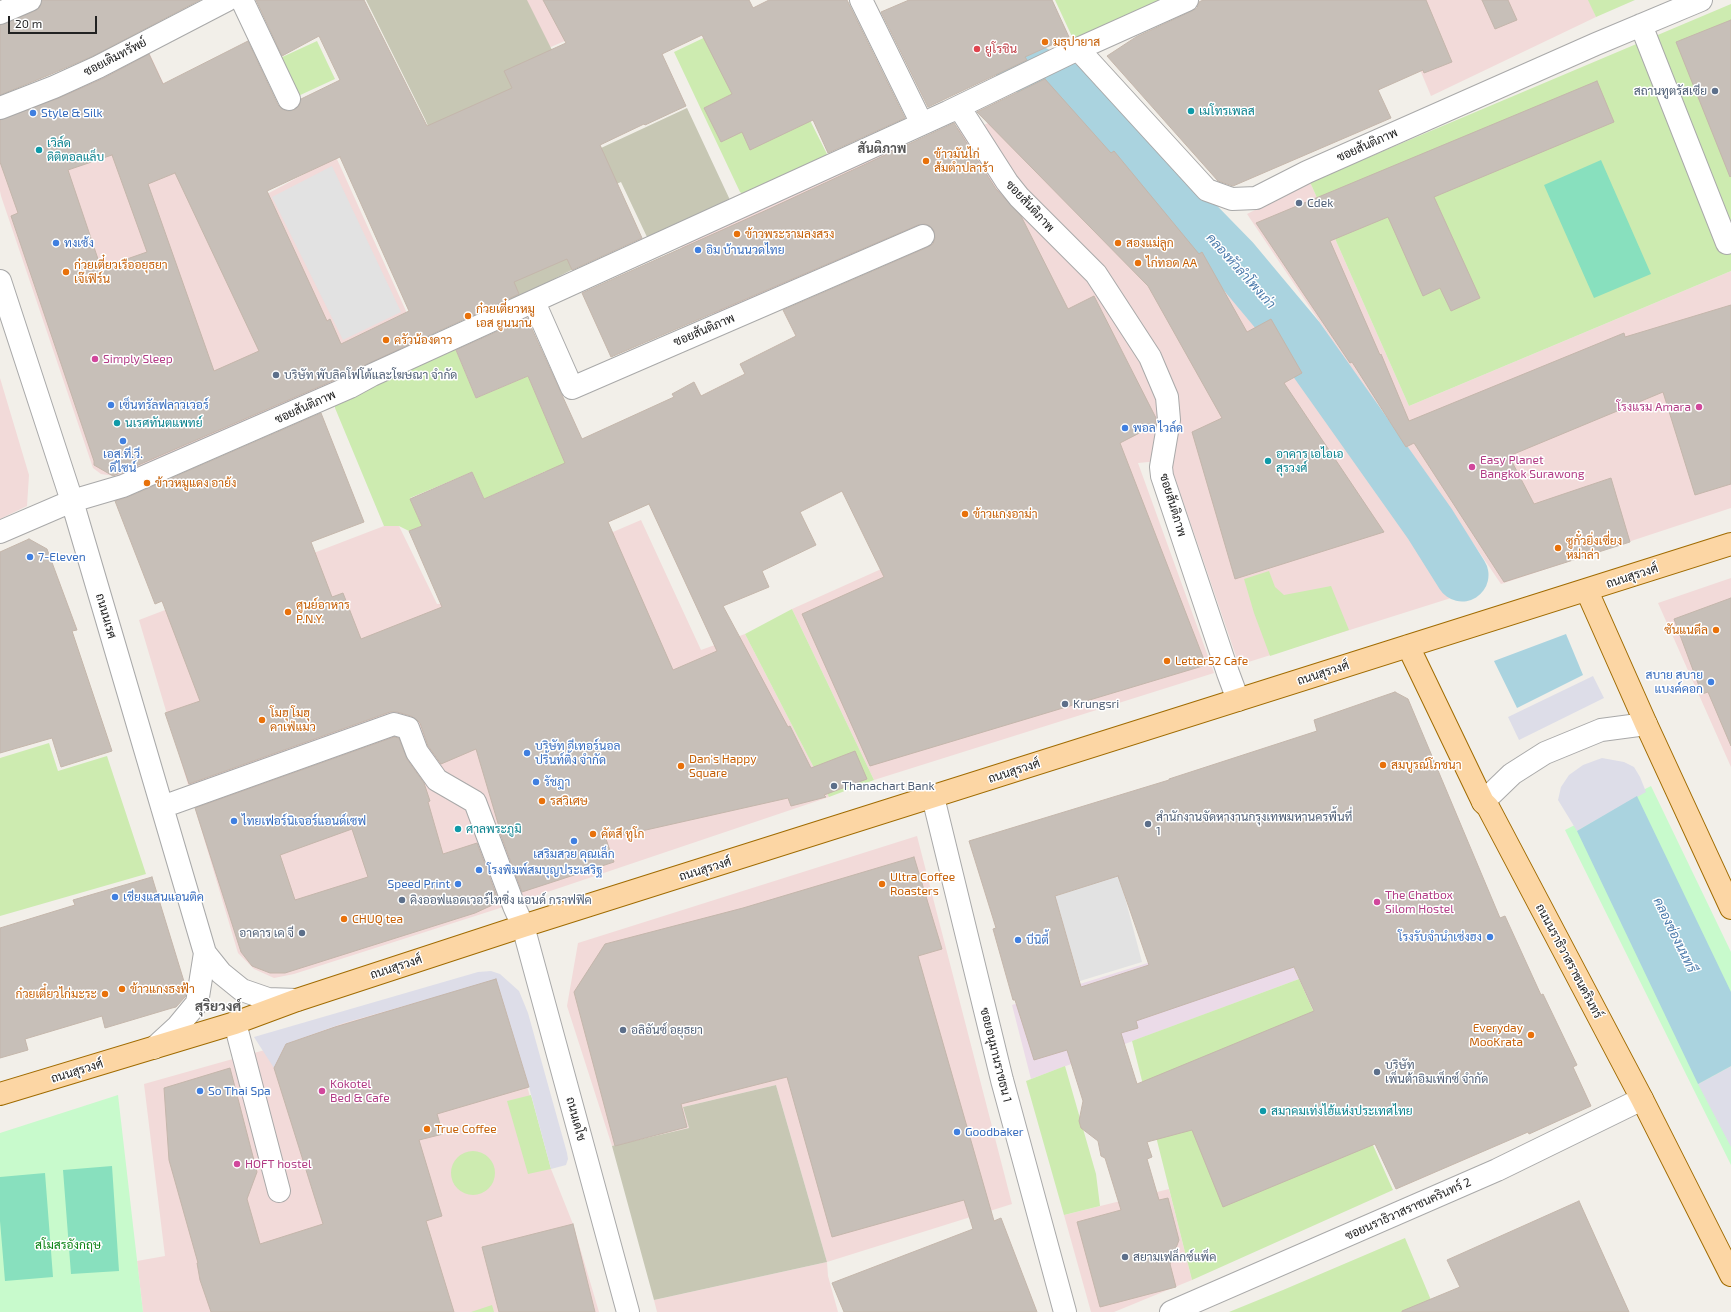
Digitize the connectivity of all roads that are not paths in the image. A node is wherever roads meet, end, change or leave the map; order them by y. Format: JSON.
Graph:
{"nodes":[{"id":1,"x":30,"y":0,"type":"edge"},
{"id":2,"x":227,"y":0,"type":"edge"},
{"id":3,"x":242,"y":0,"type":"edge"},
{"id":4,"x":861,"y":0,"type":"edge"},
{"id":5,"x":1187,"y":0,"type":"edge"},
{"id":6,"x":1701,"y":0,"type":"edge"},
{"id":7,"x":0,"y":12,"type":"edge"},
{"id":8,"x":1641,"y":25,"type":"junction"},
{"id":9,"x":1069,"y":53,"type":"junction"},
{"id":10,"x":289,"y":98,"type":"dead end"},
{"id":11,"x":960,"y":107,"type":"junction"},
{"id":12,"x":0,"y":108,"type":"edge"},
{"id":13,"x":922,"y":124,"type":"junction"},
{"id":14,"x":922,"y":236,"type":"dead end"},
{"id":15,"x":1727,"y":243,"type":"dead end"},
{"id":16,"x":0,"y":281,"type":"edge"},
{"id":17,"x":534,"y":302,"type":"junction"},
{"id":18,"x":72,"y":502,"type":"junction"},
{"id":19,"x":0,"y":532,"type":"edge"},
{"id":20,"x":1731,"y":544,"type":"edge"},
{"id":21,"x":1587,"y":591,"type":"junction"},
{"id":22,"x":1408,"y":646,"type":"junction"},
{"id":23,"x":1238,"y":700,"type":"junction"},
{"id":24,"x":1646,"y":724,"type":"junction"},
{"id":25,"x":933,"y":797,"type":"junction"},
{"id":26,"x":1483,"y":802,"type":"junction"},
{"id":27,"x":162,"y":807,"type":"junction"},
{"id":28,"x":1731,"y":908,"type":"edge"},
{"id":29,"x":523,"y":926,"type":"junction"},
{"id":30,"x":205,"y":954,"type":"junction"},
{"id":31,"x":297,"y":1000,"type":"junction"},
{"id":32,"x":235,"y":1023,"type":"junction"},
{"id":33,"x":154,"y":1048,"type":"junction"},
{"id":34,"x":0,"y":1094,"type":"edge"},
{"id":35,"x":1642,"y":1099,"type":"junction"},
{"id":36,"x":279,"y":1190,"type":"dead end"},
{"id":37,"x":1731,"y":1275,"type":"edge"},
{"id":38,"x":628,"y":1312,"type":"edge"},
{"id":39,"x":1064,"y":1312,"type":"edge"},
{"id":40,"x":1171,"y":1312,"type":"edge"}],
"edges":[{"from":1,"to":7,"type":"street"},
{"from":2,"to":12,"type":"street","name":"ซอยเติมทรัพย์"},
{"from":3,"to":10,"type":"street"},
{"from":4,"to":13,"type":"street"},
{"from":5,"to":9,"type":"street","name":"ซอยสันติภาพ"},
{"from":6,"to":8,"type":"street","name":"ซอยสันติภาพ"},
{"from":8,"to":9,"type":"street","name":"ซอยสันติภาพ"},
{"from":8,"to":15,"type":"street"},
{"from":9,"to":11,"type":"street","name":"ซอยสันติภาพ"},
{"from":11,"to":13,"type":"street","name":"ซอยสันติภาพ"},
{"from":11,"to":23,"type":"street","name":"ซอยสันติภาพ"},
{"from":13,"to":17,"type":"street","name":"ซอยสันติภาพ"},
{"from":14,"to":17,"type":"street","name":"ซอยสันติภาพ"},
{"from":16,"to":18,"type":"street","name":"ถนนนเรศ"},
{"from":17,"to":18,"type":"street","name":"ซอยสันติภาพ"},
{"from":18,"to":19,"type":"street","name":"ซอยสันติภาพ"},
{"from":18,"to":27,"type":"street","name":"ถนนนเรศ"},
{"from":20,"to":21,"type":"main road","name":"ถนนสุรวงศ์"},
{"from":21,"to":22,"type":"main road","name":"ถนนสุรวงศ์"},
{"from":21,"to":24,"type":"main road"},
{"from":22,"to":23,"type":"main road","name":"ถนนสุรวงศ์"},
{"from":22,"to":26,"type":"main road","name":"ถนนนราธิวาสราชนครินทร์"},
{"from":23,"to":25,"type":"main road","name":"ถนนสุรวงศ์"},
{"from":24,"to":26,"type":"street"},
{"from":24,"to":28,"type":"main road"},
{"from":25,"to":29,"type":"main road","name":"ถนนสุรวงศ์"},
{"from":25,"to":39,"type":"street","name":"ซอยอนุมานราชธน 1"},
{"from":26,"to":35,"type":"main road","name":"ถนนนราธิวาสราชนครินทร์"},
{"from":27,"to":29,"type":"street","name":"ถนนเดโช"},
{"from":27,"to":30,"type":"street","name":"ถนนนเรศ"},
{"from":29,"to":31,"type":"main road","name":"ถนนสุรวงศ์"},
{"from":29,"to":38,"type":"street","name":"ถนนเดโช"},
{"from":30,"to":31,"type":"street","name":"ถนนสุรวงศ์"},
{"from":30,"to":33,"type":"street","name":"ถนนสุรวงศ์"},
{"from":31,"to":32,"type":"main road","name":"ถนนสุรวงศ์"},
{"from":32,"to":33,"type":"main road","name":"ถนนสุรวงศ์"},
{"from":32,"to":36,"type":"street"},
{"from":33,"to":34,"type":"main road","name":"ถนนสุรวงศ์"},
{"from":35,"to":37,"type":"main road","name":"ถนนนราธิวาสราชนครินทร์"},
{"from":35,"to":40,"type":"street","name":"ซอยนราธิวาสราชนครินทร์ 2"}]}
